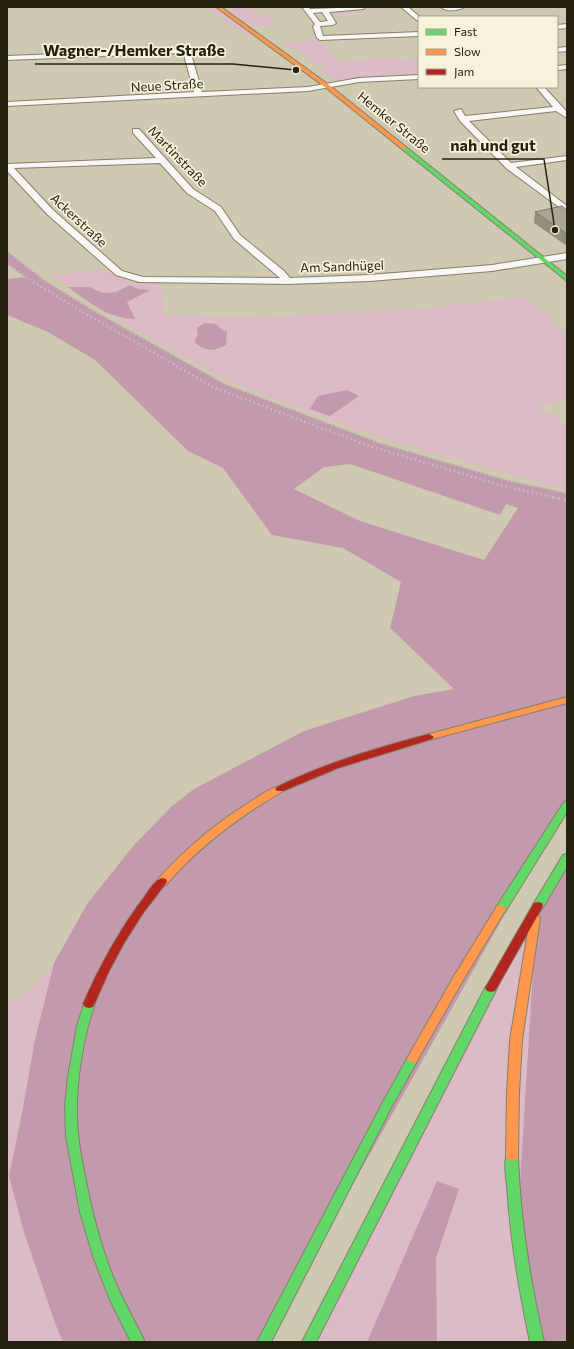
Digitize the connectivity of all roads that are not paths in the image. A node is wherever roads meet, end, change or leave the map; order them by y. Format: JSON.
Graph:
{"nodes":[{"id":1,"x":218,"y":7,"type":"edge"},
{"id":2,"x":363,"y":7,"type":"edge"},
{"id":3,"x":404,"y":7,"type":"edge"},
{"id":4,"x":444,"y":7,"type":"edge"},
{"id":5,"x":461,"y":7,"type":"edge"},
{"id":6,"x":307,"y":9,"type":"edge"},
{"id":7,"x":324,"y":10,"type":"junction"},
{"id":8,"x":418,"y":19,"type":"edge"},
{"id":9,"x":318,"y":24,"type":"junction"},
{"id":10,"x":418,"y":34,"type":"edge"},
{"id":11,"x":7,"y":58,"type":"edge"},
{"id":12,"x":418,"y":77,"type":"edge"},
{"id":13,"x":327,"y":86,"type":"junction"},
{"id":14,"x":541,"y":88,"type":"edge"},
{"id":15,"x":199,"y":96,"type":"junction"},
{"id":16,"x":7,"y":104,"type":"edge"},
{"id":17,"x":558,"y":109,"type":"junction"},
{"id":18,"x":458,"y":111,"type":"dead end"},
{"id":19,"x":567,"y":116,"type":"edge"},
{"id":20,"x":463,"y":119,"type":"junction"},
{"id":21,"x":136,"y":131,"type":"dead end"},
{"id":22,"x":567,"y":158,"type":"edge"},
{"id":23,"x":162,"y":160,"type":"junction"},
{"id":24,"x":7,"y":166,"type":"edge"},
{"id":25,"x":509,"y":166,"type":"junction"},
{"id":26,"x":567,"y":210,"type":"edge"},
{"id":27,"x":567,"y":256,"type":"edge"},
{"id":28,"x":542,"y":261,"type":"junction"},
{"id":29,"x":567,"y":279,"type":"edge"},
{"id":30,"x":142,"y":280,"type":"joint"},
{"id":31,"x":287,"y":281,"type":"junction"},
{"id":32,"x":567,"y":700,"type":"edge"},
{"id":33,"x":567,"y":804,"type":"edge"},
{"id":34,"x":567,"y":858,"type":"edge"},
{"id":35,"x":537,"y":906,"type":"junction"},
{"id":36,"x":138,"y":1342,"type":"edge"},
{"id":37,"x":264,"y":1342,"type":"edge"},
{"id":38,"x":310,"y":1342,"type":"edge"},
{"id":39,"x":537,"y":1342,"type":"edge"}],
"edges":[{"from":1,"to":13,"type":"main road","name":"Hemker Straße"},
{"from":2,"to":7,"type":"street"},
{"from":3,"to":8,"type":"street"},
{"from":4,"to":5,"type":"street"},
{"from":6,"to":7,"type":"street"},
{"from":6,"to":9,"type":"street"},
{"from":7,"to":9,"type":"street"},
{"from":9,"to":10,"type":"street"},
{"from":11,"to":15,"type":"street"},
{"from":12,"to":13,"type":"street","name":"Neue Straße"},
{"from":13,"to":15,"type":"street","name":"Neue Straße"},
{"from":13,"to":28,"type":"main road","name":"Hemker Straße"},
{"from":14,"to":17,"type":"street"},
{"from":15,"to":16,"type":"street","name":"Neue Straße"},
{"from":17,"to":19,"type":"street"},
{"from":17,"to":20,"type":"street"},
{"from":18,"to":20,"type":"street"},
{"from":20,"to":25,"type":"street"},
{"from":21,"to":23,"type":"street","name":"Martinstraße"},
{"from":22,"to":25,"type":"street"},
{"from":23,"to":24,"type":"street","name":"Ackerstraße"},
{"from":23,"to":31,"type":"street","name":"Martinstraße"},
{"from":24,"to":30,"type":"street","name":"Ackerstraße"},
{"from":25,"to":26,"type":"street"},
{"from":27,"to":28,"type":"street","name":"Am Sandhügel"},
{"from":28,"to":29,"type":"main road","name":"Hemker Straße"},
{"from":28,"to":31,"type":"street","name":"Am Sandhügel"},
{"from":30,"to":31,"type":"street","name":"Am Sandhügel"},
{"from":32,"to":36,"type":"main road"},
{"from":33,"to":37,"type":"main road"},
{"from":34,"to":35,"type":"main road"},
{"from":35,"to":38,"type":"main road"},
{"from":35,"to":39,"type":"main road"}]}
